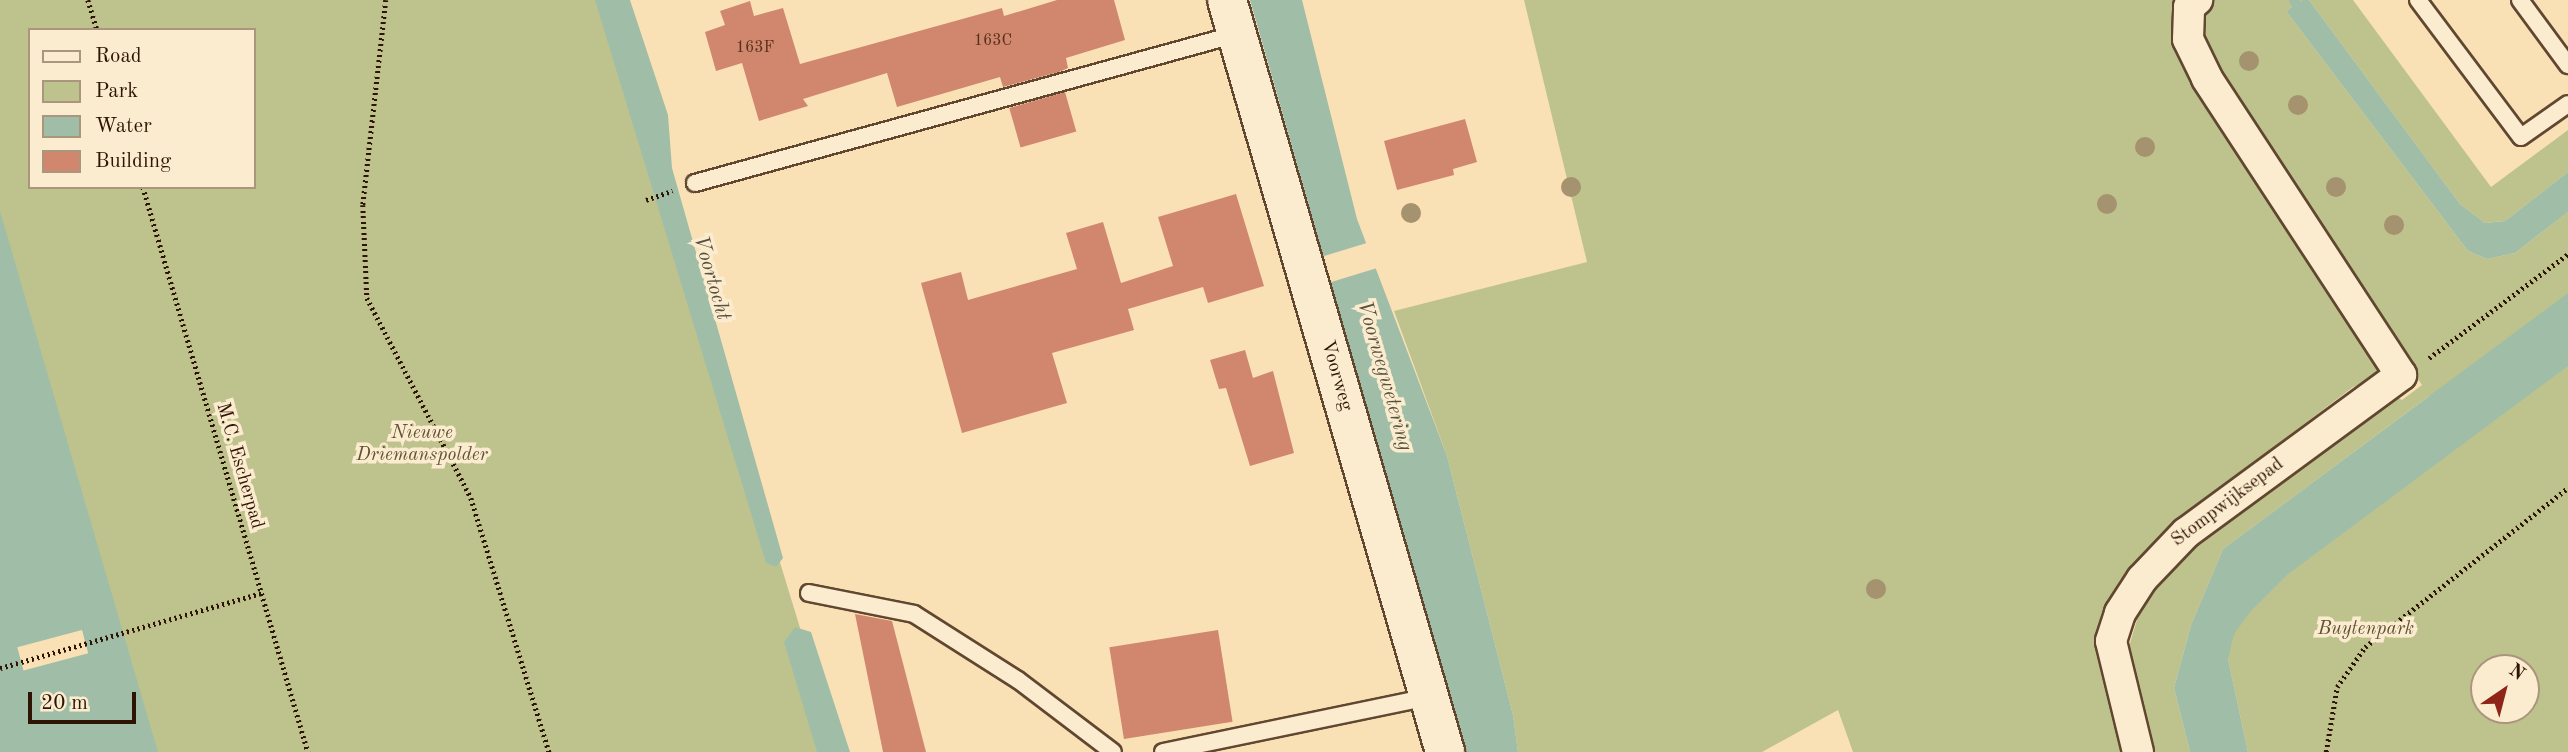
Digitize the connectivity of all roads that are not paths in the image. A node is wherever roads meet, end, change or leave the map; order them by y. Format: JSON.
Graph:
{"nodes":[{"id":1,"x":2197,"y":0,"type":"edge"},
{"id":2,"x":2418,"y":0,"type":"edge"},
{"id":3,"x":2520,"y":0,"type":"edge"},
{"id":4,"x":1232,"y":17,"type":"edge"},
{"id":5,"x":2568,"y":65,"type":"edge"},
{"id":6,"x":2568,"y":104,"type":"edge"},
{"id":7,"x":695,"y":183,"type":"dead end"},
{"id":8,"x":809,"y":593,"type":"dead end"},
{"id":9,"x":1429,"y":697,"type":"junction"},
{"id":10,"x":1113,"y":752,"type":"edge"},
{"id":11,"x":1163,"y":752,"type":"edge"},
{"id":12,"x":1444,"y":752,"type":"edge"},
{"id":13,"x":2138,"y":752,"type":"edge"}],
"edges":[{"from":1,"to":13,"type":"street","name":"Stompwijksepad"},
{"from":2,"to":6,"type":"lane"},
{"from":3,"to":5,"type":"lane"},
{"from":4,"to":7,"type":"lane"},
{"from":4,"to":9,"type":"street","name":"Voorweg"},
{"from":8,"to":10,"type":"lane"},
{"from":9,"to":11,"type":"lane"},
{"from":9,"to":12,"type":"street","name":"Voorweg"}]}
